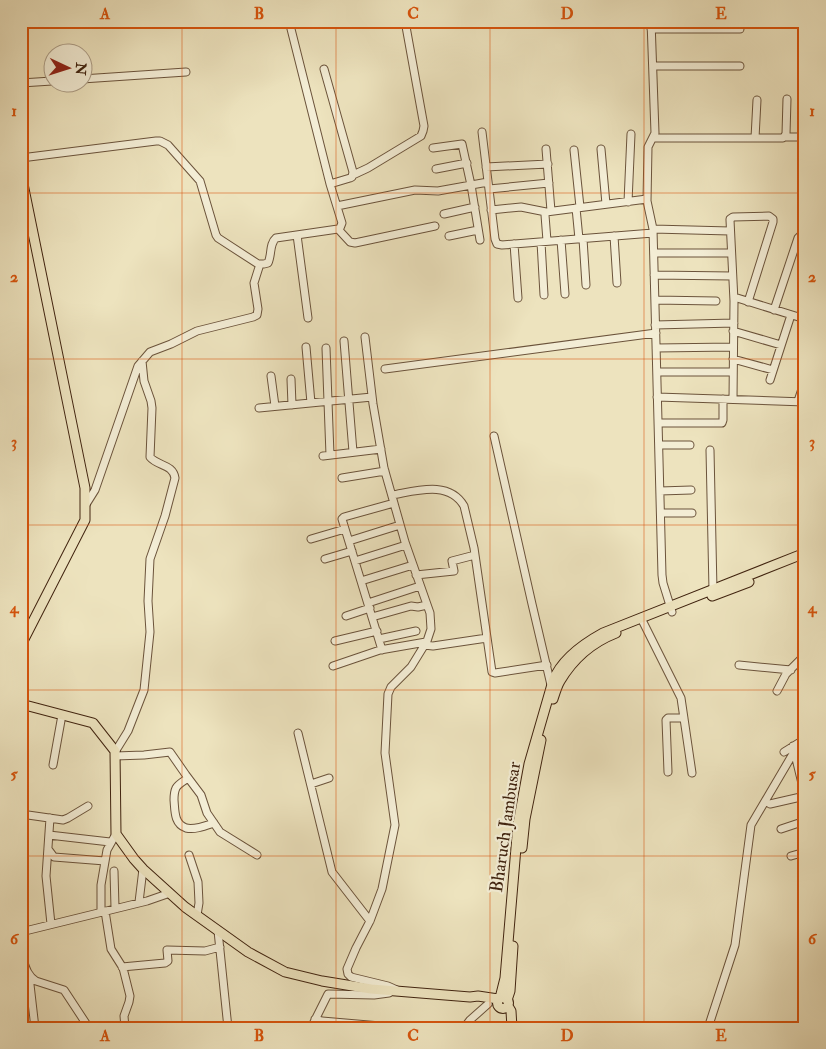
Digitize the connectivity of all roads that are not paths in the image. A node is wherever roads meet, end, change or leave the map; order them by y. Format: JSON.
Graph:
{"nodes":[{"id":1,"x":289,"y":21,"type":"edge"},
{"id":2,"x":405,"y":21,"type":"edge"},
{"id":3,"x":651,"y":25,"type":"edge"},
{"id":4,"x":740,"y":29,"type":"dead end"},
{"id":5,"x":652,"y":66,"type":"junction"},
{"id":6,"x":740,"y":66,"type":"dead end"},
{"id":7,"x":324,"y":69,"type":"dead end"},
{"id":8,"x":186,"y":72,"type":"dead end"},
{"id":9,"x":92,"y":78,"type":"edge"},
{"id":10,"x":42,"y":82,"type":"edge"},
{"id":11,"x":21,"y":83,"type":"edge"},
{"id":12,"x":787,"y":99,"type":"dead end"},
{"id":13,"x":756,"y":100,"type":"dead end"},
{"id":14,"x":482,"y":132,"type":"dead end"},
{"id":15,"x":631,"y":134,"type":"dead end"},
{"id":16,"x":785,"y":137,"type":"junction"},
{"id":17,"x":805,"y":137,"type":"edge"},
{"id":18,"x":653,"y":138,"type":"junction"},
{"id":19,"x":755,"y":138,"type":"junction"},
{"id":20,"x":433,"y":148,"type":"dead end"},
{"id":21,"x":546,"y":149,"type":"dead end"},
{"id":22,"x":601,"y":149,"type":"dead end"},
{"id":23,"x":574,"y":150,"type":"dead end"},
{"id":24,"x":21,"y":158,"type":"edge"},
{"id":25,"x":466,"y":163,"type":"junction"},
{"id":26,"x":548,"y":164,"type":"junction"},
{"id":27,"x":486,"y":167,"type":"junction"},
{"id":28,"x":436,"y":169,"type":"dead end"},
{"id":29,"x":21,"y":174,"type":"edge"},
{"id":30,"x":353,"y":175,"type":"junction"},
{"id":31,"x":549,"y":183,"type":"junction"},
{"id":32,"x":330,"y":184,"type":"junction"},
{"id":33,"x":471,"y":185,"type":"junction"},
{"id":34,"x":488,"y":185,"type":"junction"},
{"id":35,"x":647,"y":199,"type":"junction"},
{"id":36,"x":628,"y":202,"type":"junction"},
{"id":37,"x":606,"y":204,"type":"junction"},
{"id":38,"x":337,"y":206,"type":"junction"},
{"id":39,"x":475,"y":207,"type":"junction"},
{"id":40,"x":578,"y":208,"type":"junction"},
{"id":41,"x":491,"y":210,"type":"junction"},
{"id":42,"x":549,"y":212,"type":"junction"},
{"id":43,"x":444,"y":214,"type":"dead end"},
{"id":44,"x":434,"y":226,"type":"dead end"},
{"id":45,"x":338,"y":229,"type":"junction"},
{"id":46,"x":478,"y":230,"type":"junction"},
{"id":47,"x":653,"y":231,"type":"junction"},
{"id":48,"x":730,"y":231,"type":"junction"},
{"id":49,"x":297,"y":235,"type":"junction"},
{"id":50,"x":449,"y":236,"type":"dead end"},
{"id":51,"x":614,"y":236,"type":"junction"},
{"id":52,"x":805,"y":236,"type":"edge"},
{"id":53,"x":581,"y":239,"type":"junction"},
{"id":54,"x":480,"y":240,"type":"dead end"},
{"id":55,"x":561,"y":240,"type":"junction"},
{"id":56,"x":544,"y":242,"type":"junction"},
{"id":57,"x":514,"y":244,"type":"junction"},
{"id":58,"x":654,"y":252,"type":"junction"},
{"id":59,"x":731,"y":253,"type":"junction"},
{"id":60,"x":260,"y":264,"type":"junction"},
{"id":61,"x":654,"y":275,"type":"junction"},
{"id":62,"x":732,"y":276,"type":"junction"},
{"id":63,"x":617,"y":282,"type":"dead end"},
{"id":64,"x":586,"y":285,"type":"dead end"},
{"id":65,"x":565,"y":294,"type":"dead end"},
{"id":66,"x":544,"y":295,"type":"dead end"},
{"id":67,"x":734,"y":297,"type":"junction"},
{"id":68,"x":518,"y":298,"type":"dead end"},
{"id":69,"x":655,"y":300,"type":"junction"},
{"id":70,"x":716,"y":301,"type":"dead end"},
{"id":71,"x":748,"y":302,"type":"junction"},
{"id":72,"x":774,"y":310,"type":"junction"},
{"id":73,"x":791,"y":315,"type":"junction"},
{"id":74,"x":308,"y":318,"type":"dead end"},
{"id":75,"x":805,"y":319,"type":"edge"},
{"id":76,"x":733,"y":327,"type":"junction"},
{"id":77,"x":656,"y":329,"type":"junction"},
{"id":78,"x":365,"y":337,"type":"dead end"},
{"id":79,"x":344,"y":341,"type":"dead end"},
{"id":80,"x":781,"y":345,"type":"junction"},
{"id":81,"x":306,"y":347,"type":"dead end"},
{"id":82,"x":733,"y":347,"type":"junction"},
{"id":83,"x":326,"y":348,"type":"dead end"},
{"id":84,"x":656,"y":348,"type":"junction"},
{"id":85,"x":733,"y":359,"type":"junction"},
{"id":86,"x":142,"y":360,"type":"junction"},
{"id":87,"x":385,"y":369,"type":"dead end"},
{"id":88,"x":774,"y":370,"type":"junction"},
{"id":89,"x":657,"y":372,"type":"junction"},
{"id":90,"x":733,"y":372,"type":"junction"},
{"id":91,"x":271,"y":376,"type":"dead end"},
{"id":92,"x":291,"y":379,"type":"dead end"},
{"id":93,"x":770,"y":380,"type":"dead end"},
{"id":94,"x":805,"y":380,"type":"edge"},
{"id":95,"x":658,"y":397,"type":"junction"},
{"id":96,"x":372,"y":398,"type":"junction"},
{"id":97,"x":723,"y":399,"type":"junction"},
{"id":98,"x":733,"y":399,"type":"junction"},
{"id":99,"x":349,"y":400,"type":"junction"},
{"id":100,"x":328,"y":401,"type":"junction"},
{"id":101,"x":801,"y":402,"type":"edge"},
{"id":102,"x":311,"y":403,"type":"junction"},
{"id":103,"x":292,"y":405,"type":"junction"},
{"id":104,"x":275,"y":406,"type":"junction"},
{"id":105,"x":260,"y":408,"type":"dead end"},
{"id":106,"x":658,"y":422,"type":"junction"},
{"id":107,"x":494,"y":436,"type":"dead end"},
{"id":108,"x":659,"y":445,"type":"junction"},
{"id":109,"x":690,"y":445,"type":"dead end"},
{"id":110,"x":381,"y":449,"type":"junction"},
{"id":111,"x":710,"y":450,"type":"dead end"},
{"id":112,"x":353,"y":452,"type":"junction"},
{"id":113,"x":385,"y":471,"type":"junction"},
{"id":114,"x":342,"y":478,"type":"dead end"},
{"id":115,"x":660,"y":490,"type":"junction"},
{"id":116,"x":691,"y":490,"type":"dead end"},
{"id":117,"x":393,"y":499,"type":"junction"},
{"id":118,"x":85,"y":506,"type":"junction"},
{"id":119,"x":661,"y":513,"type":"junction"},
{"id":120,"x":692,"y":513,"type":"dead end"},
{"id":121,"x":400,"y":525,"type":"junction"},
{"id":122,"x":345,"y":529,"type":"junction"},
{"id":123,"x":310,"y":539,"type":"dead end"},
{"id":124,"x":349,"y":542,"type":"junction"},
{"id":125,"x":406,"y":545,"type":"junction"},
{"id":126,"x":352,"y":551,"type":"junction"},
{"id":127,"x":805,"y":553,"type":"edge"},
{"id":128,"x":475,"y":555,"type":"junction"},
{"id":129,"x":325,"y":559,"type":"dead end"},
{"id":130,"x":805,"y":559,"type":"edge"},
{"id":131,"x":355,"y":561,"type":"junction"},
{"id":132,"x":787,"y":563,"type":"junction"},
{"id":133,"x":413,"y":566,"type":"junction"},
{"id":134,"x":416,"y":574,"type":"junction"},
{"id":135,"x":361,"y":581,"type":"junction"},
{"id":136,"x":420,"y":586,"type":"junction"},
{"id":137,"x":713,"y":590,"type":"junction"},
{"id":138,"x":369,"y":606,"type":"junction"},
{"id":139,"x":427,"y":606,"type":"junction"},
{"id":140,"x":672,"y":609,"type":"junction"},
{"id":141,"x":346,"y":616,"type":"dead end"},
{"id":142,"x":372,"y":617,"type":"junction"},
{"id":143,"x":642,"y":620,"type":"junction"},
{"id":144,"x":376,"y":631,"type":"junction"},
{"id":145,"x":416,"y":631,"type":"dead end"},
{"id":146,"x":487,"y":638,"type":"junction"},
{"id":147,"x":379,"y":639,"type":"junction"},
{"id":148,"x":336,"y":641,"type":"dead end"},
{"id":149,"x":425,"y":644,"type":"junction"},
{"id":150,"x":21,"y":645,"type":"edge"},
{"id":151,"x":382,"y":650,"type":"junction"},
{"id":152,"x":805,"y":656,"type":"edge"},
{"id":153,"x":547,"y":665,"type":"junction"},
{"id":154,"x":739,"y":665,"type":"dead end"},
{"id":155,"x":334,"y":666,"type":"dead end"},
{"id":156,"x":791,"y":670,"type":"junction"},
{"id":157,"x":558,"y":677,"type":"junction"},
{"id":158,"x":552,"y":685,"type":"junction"},
{"id":159,"x":777,"y":691,"type":"dead end"},
{"id":160,"x":21,"y":704,"type":"edge"},
{"id":161,"x":62,"y":715,"type":"junction"},
{"id":162,"x":684,"y":718,"type":"junction"},
{"id":163,"x":298,"y":733,"type":"dead end"},
{"id":164,"x":805,"y":739,"type":"edge"},
{"id":165,"x":793,"y":749,"type":"junction"},
{"id":166,"x":784,"y":752,"type":"dead end"},
{"id":167,"x":115,"y":754,"type":"junction"},
{"id":168,"x":53,"y":764,"type":"dead end"},
{"id":169,"x":668,"y":772,"type":"dead end"},
{"id":170,"x":692,"y":773,"type":"dead end"},
{"id":171,"x":188,"y":778,"type":"junction"},
{"id":172,"x":329,"y":778,"type":"dead end"},
{"id":173,"x":311,"y":784,"type":"junction"},
{"id":174,"x":805,"y":796,"type":"edge"},
{"id":175,"x":770,"y":804,"type":"dead end"},
{"id":176,"x":88,"y":806,"type":"dead end"},
{"id":177,"x":21,"y":814,"type":"edge"},
{"id":178,"x":50,"y":818,"type":"junction"},
{"id":179,"x":805,"y":821,"type":"edge"},
{"id":180,"x":214,"y":823,"type":"junction"},
{"id":181,"x":781,"y":828,"type":"dead end"},
{"id":182,"x":116,"y":834,"type":"junction"},
{"id":183,"x":49,"y":835,"type":"junction"},
{"id":184,"x":110,"y":842,"type":"junction"},
{"id":185,"x":48,"y":849,"type":"junction"},
{"id":186,"x":805,"y":852,"type":"edge"},
{"id":187,"x":189,"y":855,"type":"dead end"},
{"id":188,"x":257,"y":855,"type":"dead end"},
{"id":189,"x":791,"y":856,"type":"dead end"},
{"id":190,"x":105,"y":861,"type":"junction"},
{"id":191,"x":143,"y":869,"type":"junction"},
{"id":192,"x":114,"y":871,"type":"dead end"},
{"id":193,"x":170,"y":893,"type":"junction"},
{"id":194,"x":138,"y":902,"type":"junction"},
{"id":195,"x":115,"y":908,"type":"junction"},
{"id":196,"x":103,"y":911,"type":"junction"},
{"id":197,"x":197,"y":915,"type":"junction"},
{"id":198,"x":369,"y":920,"type":"junction"},
{"id":199,"x":51,"y":924,"type":"junction"},
{"id":200,"x":218,"y":930,"type":"junction"},
{"id":201,"x":21,"y":932,"type":"edge"},
{"id":202,"x":220,"y":947,"type":"junction"},
{"id":203,"x":21,"y":954,"type":"edge"},
{"id":204,"x":122,"y":967,"type":"junction"},
{"id":205,"x":29,"y":975,"type":"junction"},
{"id":206,"x":399,"y":991,"type":"junction"},
{"id":207,"x":470,"y":997,"type":"junction"},
{"id":208,"x":502,"y":1003,"type":"junction"},
{"id":209,"x":488,"y":1004,"type":"junction"},
{"id":210,"x":315,"y":1019,"type":"junction"},
{"id":211,"x":35,"y":1028,"type":"edge"},
{"id":212,"x":89,"y":1028,"type":"edge"},
{"id":213,"x":125,"y":1028,"type":"edge"},
{"id":214,"x":228,"y":1028,"type":"edge"},
{"id":215,"x":310,"y":1028,"type":"edge"},
{"id":216,"x":421,"y":1028,"type":"edge"},
{"id":217,"x":439,"y":1028,"type":"edge"},
{"id":218,"x":464,"y":1028,"type":"edge"},
{"id":219,"x":512,"y":1028,"type":"edge"},
{"id":220,"x":708,"y":1028,"type":"edge"}],
"edges":[{"from":1,"to":32,"type":"street"},
{"from":2,"to":30,"type":"street"},
{"from":3,"to":4,"type":"street"},
{"from":3,"to":5,"type":"street"},
{"from":5,"to":6,"type":"street"},
{"from":5,"to":18,"type":"street"},
{"from":7,"to":30,"type":"street"},
{"from":8,"to":9,"type":"street"},
{"from":10,"to":11,"type":"street"},
{"from":12,"to":16,"type":"street"},
{"from":13,"to":19,"type":"street"},
{"from":14,"to":27,"type":"street"},
{"from":15,"to":36,"type":"street"},
{"from":16,"to":17,"type":"street"},
{"from":16,"to":19,"type":"street"},
{"from":18,"to":19,"type":"street"},
{"from":18,"to":35,"type":"street"},
{"from":20,"to":25,"type":"street"},
{"from":21,"to":26,"type":"street"},
{"from":22,"to":37,"type":"street"},
{"from":23,"to":40,"type":"street"},
{"from":24,"to":60,"type":"street"},
{"from":25,"to":28,"type":"street"},
{"from":25,"to":33,"type":"street"},
{"from":26,"to":27,"type":"street"},
{"from":26,"to":31,"type":"street"},
{"from":27,"to":34,"type":"street"},
{"from":29,"to":118,"type":"main road"},
{"from":30,"to":32,"type":"street"},
{"from":31,"to":34,"type":"street"},
{"from":31,"to":42,"type":"street"},
{"from":32,"to":38,"type":"street"},
{"from":33,"to":34,"type":"street"},
{"from":33,"to":38,"type":"street"},
{"from":33,"to":39,"type":"street"},
{"from":34,"to":41,"type":"street"},
{"from":35,"to":36,"type":"street"},
{"from":35,"to":47,"type":"street"},
{"from":36,"to":37,"type":"street"},
{"from":37,"to":40,"type":"street"},
{"from":38,"to":45,"type":"street"},
{"from":39,"to":43,"type":"street"},
{"from":39,"to":46,"type":"street"},
{"from":40,"to":42,"type":"street"},
{"from":40,"to":53,"type":"street"},
{"from":41,"to":42,"type":"street"},
{"from":41,"to":57,"type":"street"},
{"from":42,"to":56,"type":"street"},
{"from":44,"to":45,"type":"street"},
{"from":45,"to":49,"type":"street"},
{"from":46,"to":50,"type":"street"},
{"from":46,"to":54,"type":"street"},
{"from":47,"to":48,"type":"street"},
{"from":47,"to":51,"type":"street"},
{"from":47,"to":58,"type":"street"},
{"from":48,"to":59,"type":"street"},
{"from":48,"to":71,"type":"street"},
{"from":49,"to":60,"type":"street"},
{"from":49,"to":74,"type":"street"},
{"from":51,"to":53,"type":"street"},
{"from":51,"to":63,"type":"street"},
{"from":52,"to":72,"type":"street"},
{"from":53,"to":55,"type":"street"},
{"from":53,"to":64,"type":"street"},
{"from":55,"to":56,"type":"street"},
{"from":55,"to":65,"type":"street"},
{"from":56,"to":57,"type":"street"},
{"from":56,"to":66,"type":"street"},
{"from":57,"to":68,"type":"street"},
{"from":58,"to":59,"type":"street"},
{"from":58,"to":61,"type":"street"},
{"from":59,"to":62,"type":"street"},
{"from":60,"to":86,"type":"street"},
{"from":61,"to":62,"type":"street"},
{"from":61,"to":69,"type":"street"},
{"from":62,"to":67,"type":"street"},
{"from":67,"to":71,"type":"street"},
{"from":67,"to":76,"type":"street"},
{"from":69,"to":70,"type":"street"},
{"from":69,"to":77,"type":"street"},
{"from":71,"to":72,"type":"street"},
{"from":72,"to":73,"type":"street"},
{"from":73,"to":75,"type":"street"},
{"from":73,"to":80,"type":"street"},
{"from":76,"to":77,"type":"street"},
{"from":76,"to":80,"type":"street"},
{"from":76,"to":82,"type":"street"},
{"from":77,"to":84,"type":"street"},
{"from":77,"to":87,"type":"street"},
{"from":78,"to":96,"type":"street"},
{"from":79,"to":99,"type":"street"},
{"from":80,"to":88,"type":"street"},
{"from":81,"to":102,"type":"street"},
{"from":82,"to":84,"type":"street"},
{"from":82,"to":85,"type":"street"},
{"from":83,"to":100,"type":"street"},
{"from":84,"to":89,"type":"street"},
{"from":85,"to":88,"type":"street"},
{"from":85,"to":90,"type":"street"},
{"from":86,"to":118,"type":"street"},
{"from":86,"to":167,"type":"street"},
{"from":88,"to":93,"type":"street"},
{"from":89,"to":90,"type":"street"},
{"from":89,"to":95,"type":"street"},
{"from":90,"to":98,"type":"street"},
{"from":91,"to":104,"type":"street"},
{"from":92,"to":103,"type":"street"},
{"from":94,"to":101,"type":"street"},
{"from":95,"to":97,"type":"street"},
{"from":95,"to":106,"type":"street"},
{"from":96,"to":99,"type":"street"},
{"from":96,"to":110,"type":"street"},
{"from":97,"to":98,"type":"street"},
{"from":97,"to":106,"type":"street"},
{"from":98,"to":101,"type":"street"},
{"from":99,"to":100,"type":"street"},
{"from":99,"to":112,"type":"street"},
{"from":100,"to":102,"type":"street"},
{"from":100,"to":112,"type":"street"},
{"from":102,"to":103,"type":"street"},
{"from":103,"to":104,"type":"street"},
{"from":104,"to":105,"type":"street"},
{"from":106,"to":108,"type":"street"},
{"from":107,"to":153,"type":"street"},
{"from":108,"to":109,"type":"street"},
{"from":108,"to":115,"type":"street"},
{"from":110,"to":112,"type":"street"},
{"from":110,"to":113,"type":"street"},
{"from":111,"to":137,"type":"street"},
{"from":113,"to":114,"type":"street"},
{"from":113,"to":117,"type":"street"},
{"from":115,"to":116,"type":"street"},
{"from":115,"to":119,"type":"street"},
{"from":117,"to":121,"type":"street"},
{"from":117,"to":122,"type":"street"},
{"from":117,"to":128,"type":"street"},
{"from":118,"to":150,"type":"main road"},
{"from":119,"to":120,"type":"street"},
{"from":119,"to":140,"type":"street"},
{"from":121,"to":124,"type":"street"},
{"from":121,"to":125,"type":"street"},
{"from":122,"to":123,"type":"street"},
{"from":122,"to":124,"type":"street"},
{"from":124,"to":126,"type":"street"},
{"from":125,"to":131,"type":"street"},
{"from":125,"to":133,"type":"street"},
{"from":126,"to":129,"type":"street"},
{"from":126,"to":131,"type":"street"},
{"from":127,"to":132,"type":"main road","name":"Bharuch Jambusar"},
{"from":128,"to":134,"type":"street"},
{"from":128,"to":146,"type":"street"},
{"from":130,"to":132,"type":"main road","name":"Bharuch Jambusar"},
{"from":131,"to":135,"type":"street"},
{"from":132,"to":137,"type":"main road","name":"Bharuch Jambusar"},
{"from":132,"to":140,"type":"main road","name":"Bharuch Jambusar"},
{"from":133,"to":134,"type":"street"},
{"from":133,"to":135,"type":"street"},
{"from":134,"to":136,"type":"street"},
{"from":135,"to":138,"type":"street"},
{"from":136,"to":138,"type":"street"},
{"from":136,"to":139,"type":"street"},
{"from":137,"to":140,"type":"main road","name":"Bharuch Jambusar"},
{"from":138,"to":141,"type":"street"},
{"from":138,"to":142,"type":"street"},
{"from":139,"to":142,"type":"street"},
{"from":139,"to":149,"type":"street"},
{"from":140,"to":143,"type":"main road","name":"Bharuch Jambusar"},
{"from":142,"to":144,"type":"street"},
{"from":143,"to":157,"type":"main road","name":"Bharuch Jambusar"},
{"from":143,"to":162,"type":"street"},
{"from":144,"to":147,"type":"street"},
{"from":144,"to":148,"type":"street"},
{"from":145,"to":147,"type":"street"},
{"from":146,"to":149,"type":"street"},
{"from":146,"to":153,"type":"street"},
{"from":147,"to":151,"type":"street"},
{"from":149,"to":151,"type":"street"},
{"from":149,"to":198,"type":"street"},
{"from":151,"to":155,"type":"street"},
{"from":152,"to":156,"type":"street"},
{"from":153,"to":158,"type":"street"},
{"from":154,"to":156,"type":"street"},
{"from":156,"to":159,"type":"street"},
{"from":157,"to":158,"type":"main road","name":"Bharuch Jambusar"},
{"from":157,"to":208,"type":"main road","name":"Bharuch Jambusar"},
{"from":158,"to":208,"type":"main road","name":"Bharuch Jambusar"},
{"from":160,"to":161,"type":"main road"},
{"from":161,"to":167,"type":"main road"},
{"from":161,"to":168,"type":"street"},
{"from":162,"to":169,"type":"street"},
{"from":162,"to":170,"type":"street"},
{"from":163,"to":173,"type":"street"},
{"from":164,"to":165,"type":"street"},
{"from":165,"to":166,"type":"street"},
{"from":165,"to":174,"type":"street"},
{"from":165,"to":220,"type":"street"},
{"from":167,"to":171,"type":"street"},
{"from":167,"to":182,"type":"main road"},
{"from":171,"to":180,"type":"street"},
{"from":171,"to":180,"type":"street"},
{"from":172,"to":173,"type":"street"},
{"from":173,"to":198,"type":"street"},
{"from":174,"to":175,"type":"street"},
{"from":176,"to":178,"type":"street"},
{"from":177,"to":178,"type":"street"},
{"from":178,"to":183,"type":"street"},
{"from":179,"to":181,"type":"street"},
{"from":180,"to":188,"type":"street"},
{"from":182,"to":184,"type":"street"},
{"from":182,"to":191,"type":"main road"},
{"from":183,"to":184,"type":"street"},
{"from":183,"to":185,"type":"street"},
{"from":184,"to":190,"type":"street"},
{"from":185,"to":190,"type":"street"},
{"from":185,"to":199,"type":"street"},
{"from":186,"to":189,"type":"street"},
{"from":187,"to":197,"type":"street"},
{"from":190,"to":196,"type":"street"},
{"from":191,"to":193,"type":"main road"},
{"from":191,"to":194,"type":"street"},
{"from":192,"to":195,"type":"street"},
{"from":193,"to":194,"type":"street"},
{"from":193,"to":197,"type":"main road"},
{"from":194,"to":195,"type":"street"},
{"from":195,"to":196,"type":"street"},
{"from":196,"to":199,"type":"street"},
{"from":196,"to":204,"type":"street"},
{"from":197,"to":200,"type":"main road"},
{"from":198,"to":206,"type":"street"},
{"from":199,"to":201,"type":"street"},
{"from":200,"to":202,"type":"street"},
{"from":200,"to":206,"type":"main road"},
{"from":202,"to":204,"type":"street"},
{"from":202,"to":214,"type":"street"},
{"from":203,"to":205,"type":"street"},
{"from":204,"to":213,"type":"street"},
{"from":205,"to":211,"type":"street"},
{"from":205,"to":212,"type":"street"},
{"from":206,"to":207,"type":"main road"},
{"from":206,"to":210,"type":"street"},
{"from":207,"to":208,"type":"main road"},
{"from":207,"to":209,"type":"main road"},
{"from":208,"to":209,"type":"main road"},
{"from":208,"to":219,"type":"main road"},
{"from":209,"to":218,"type":"street"},
{"from":210,"to":215,"type":"street"},
{"from":210,"to":216,"type":"street"},
{"from":216,"to":217,"type":"street"}]}
